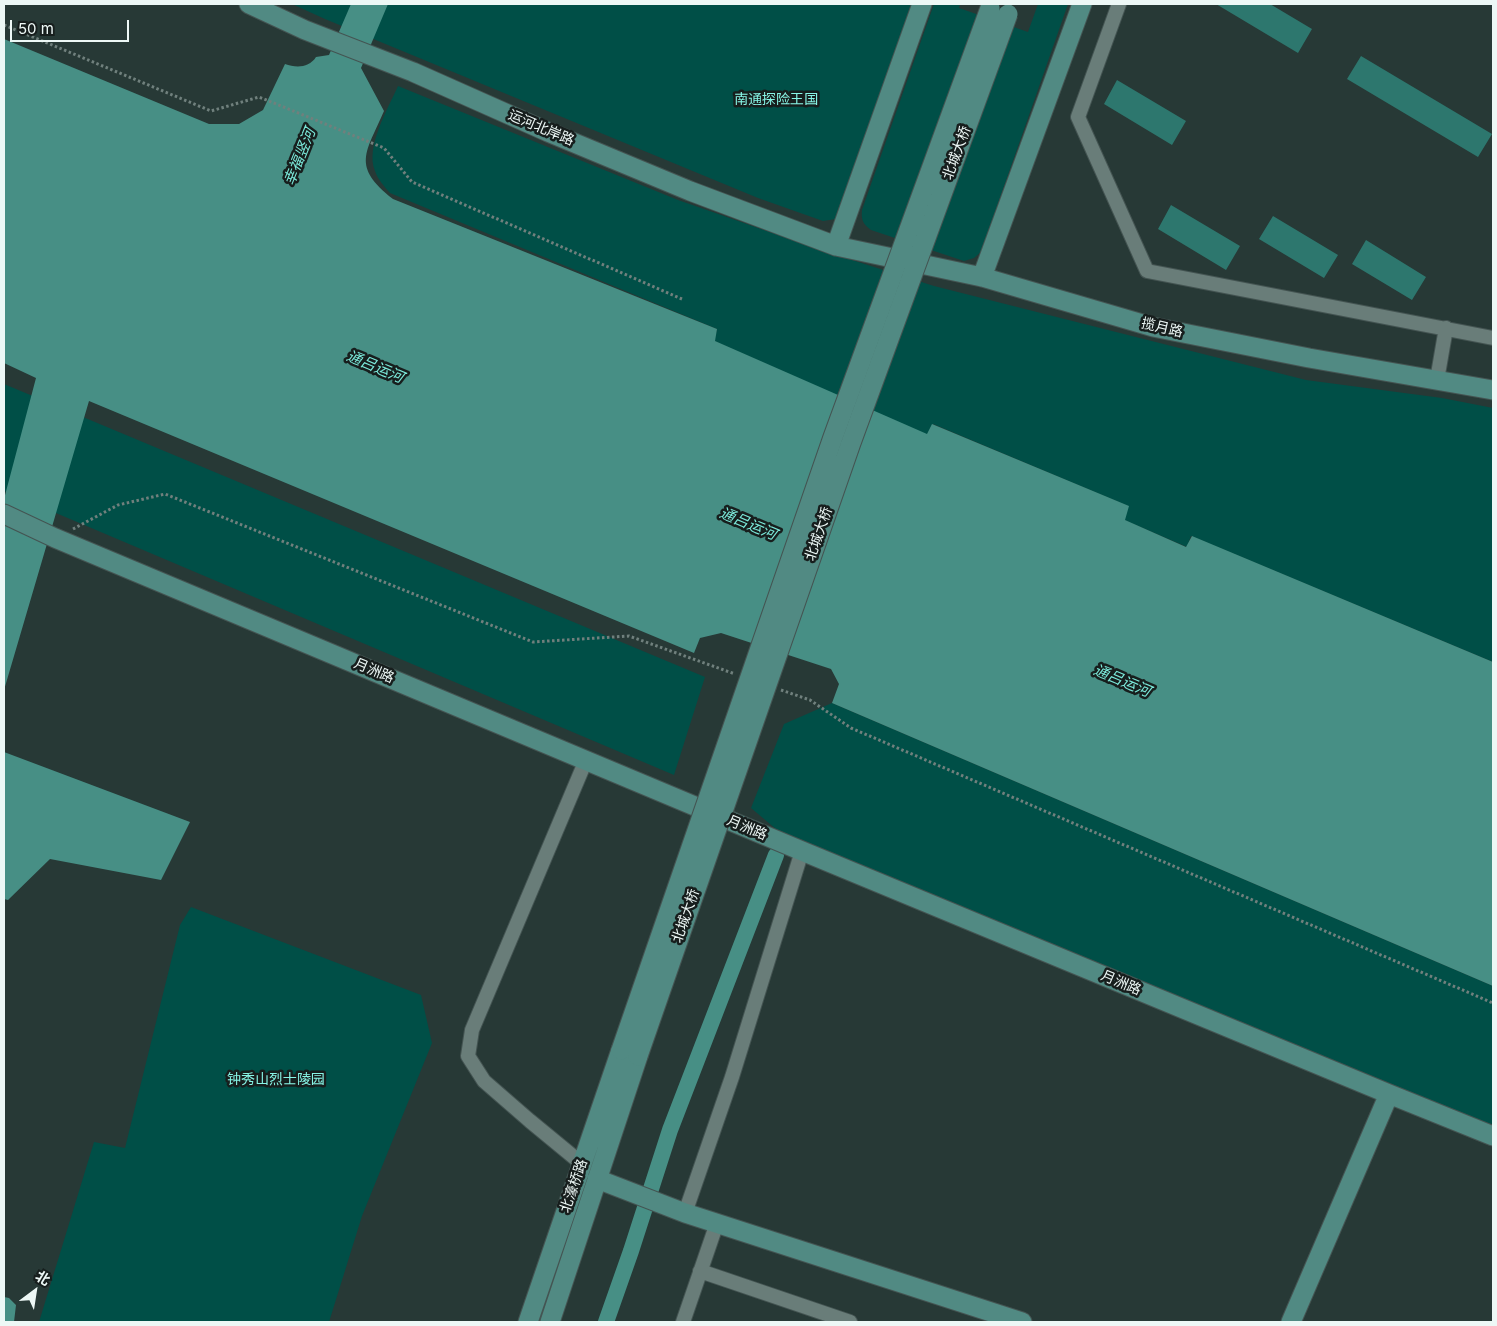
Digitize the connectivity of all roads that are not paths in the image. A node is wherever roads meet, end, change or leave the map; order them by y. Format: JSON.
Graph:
{"nodes":[{"id":1,"x":249,"y":4,"type":"edge"},
{"id":2,"x":922,"y":4,"type":"edge"},
{"id":3,"x":1082,"y":4,"type":"edge"},
{"id":4,"x":1119,"y":4,"type":"edge"},
{"id":5,"x":1000,"y":7,"type":"edge"},
{"id":6,"x":836,"y":246,"type":"junction"},
{"id":7,"x":982,"y":277,"type":"junction"},
{"id":8,"x":1446,"y":328,"type":"junction"},
{"id":9,"x":1493,"y":338,"type":"edge"},
{"id":10,"x":1437,"y":380,"type":"junction"},
{"id":11,"x":1493,"y":390,"type":"edge"},
{"id":12,"x":4,"y":514,"type":"edge"},
{"id":13,"x":586,"y":760,"type":"junction"},
{"id":14,"x":802,"y":850,"type":"junction"},
{"id":15,"x":629,"y":1053,"type":"junction"},
{"id":16,"x":1389,"y":1094,"type":"junction"},
{"id":17,"x":1493,"y":1136,"type":"edge"},
{"id":18,"x":581,"y":1163,"type":"junction"},
{"id":19,"x":597,"y":1179,"type":"junction"},
{"id":20,"x":685,"y":1213,"type":"junction"},
{"id":21,"x":716,"y":1224,"type":"junction"},
{"id":22,"x":700,"y":1271,"type":"junction"},
{"id":23,"x":528,"y":1322,"type":"edge"},
{"id":24,"x":550,"y":1322,"type":"edge"},
{"id":25,"x":683,"y":1322,"type":"edge"},
{"id":26,"x":850,"y":1322,"type":"edge"},
{"id":27,"x":1022,"y":1322,"type":"edge"},
{"id":28,"x":1292,"y":1322,"type":"edge"}],
"edges":[{"from":1,"to":6,"type":"street","name":"运河北岸路"},
{"from":2,"to":6,"type":"street"},
{"from":3,"to":7,"type":"street"},
{"from":4,"to":8,"type":"street"},
{"from":5,"to":15,"type":"street","name":"北城大桥","bridge":true},
{"from":6,"to":7,"type":"street","name":"揽月路"},
{"from":7,"to":10,"type":"street","name":"揽月路"},
{"from":8,"to":9,"type":"street"},
{"from":8,"to":10,"type":"street"},
{"from":10,"to":11,"type":"street","name":"揽月路"},
{"from":12,"to":13,"type":"street","name":"月洲路"},
{"from":13,"to":14,"type":"street","name":"月洲路"},
{"from":13,"to":18,"type":"street"},
{"from":14,"to":16,"type":"street","name":"月洲路"},
{"from":14,"to":20,"type":"street"},
{"from":15,"to":18,"type":"street","name":"北濠桥路"},
{"from":15,"to":19,"type":"street","name":"北濠桥路"},
{"from":16,"to":17,"type":"street","name":"月洲路"},
{"from":16,"to":28,"type":"street"},
{"from":18,"to":23,"type":"street","name":"北濠桥路"},
{"from":19,"to":20,"type":"street"},
{"from":19,"to":24,"type":"street","name":"北濠桥路"},
{"from":20,"to":21,"type":"street"},
{"from":21,"to":22,"type":"street"},
{"from":21,"to":27,"type":"street"},
{"from":22,"to":25,"type":"street"},
{"from":22,"to":26,"type":"street"}]}
